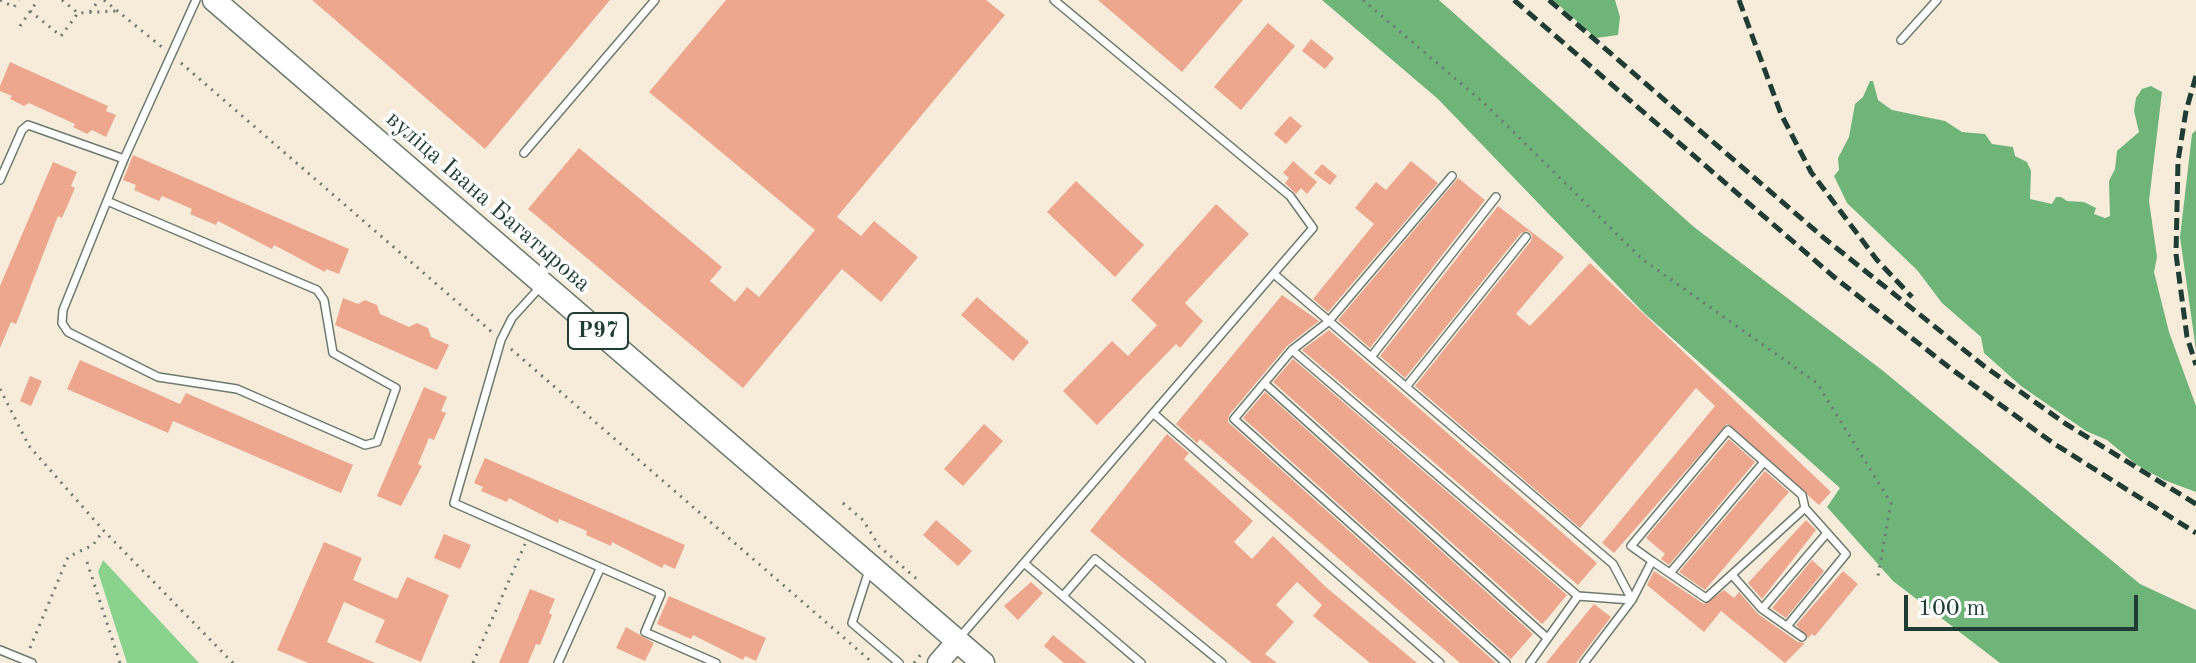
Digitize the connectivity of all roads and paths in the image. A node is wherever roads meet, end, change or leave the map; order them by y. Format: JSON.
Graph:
{"nodes":[{"id":1,"x":0,"y":0,"type":"edge"},
{"id":2,"x":19,"y":0,"type":"edge"},
{"id":3,"x":38,"y":0,"type":"edge"},
{"id":4,"x":62,"y":0,"type":"edge"},
{"id":5,"x":102,"y":0,"type":"edge"},
{"id":6,"x":196,"y":0,"type":"edge"},
{"id":7,"x":214,"y":0,"type":"edge"},
{"id":8,"x":655,"y":0,"type":"edge"},
{"id":9,"x":1054,"y":0,"type":"edge"},
{"id":10,"x":1363,"y":0,"type":"edge"},
{"id":11,"x":1937,"y":0,"type":"edge"},
{"id":12,"x":30,"y":11,"type":"junction"},
{"id":13,"x":118,"y":11,"type":"junction"},
{"id":14,"x":90,"y":12,"type":"junction"},
{"id":15,"x":78,"y":13,"type":"junction"},
{"id":16,"x":20,"y":26,"type":"dead end"},
{"id":17,"x":1901,"y":40,"type":"dead end"},
{"id":18,"x":170,"y":54,"type":"junction"},
{"id":19,"x":524,"y":153,"type":"dead end"},
{"id":20,"x":124,"y":159,"type":"junction"},
{"id":21,"x":1452,"y":176,"type":"dead end"},
{"id":22,"x":0,"y":180,"type":"edge"},
{"id":23,"x":1496,"y":197,"type":"dead end"},
{"id":24,"x":107,"y":201,"type":"junction"},
{"id":25,"x":1526,"y":237,"type":"dead end"},
{"id":26,"x":1274,"y":274,"type":"junction"},
{"id":27,"x":544,"y":284,"type":"junction"},
{"id":28,"x":1328,"y":322,"type":"junction"},
{"id":29,"x":501,"y":340,"type":"junction"},
{"id":30,"x":1292,"y":350,"type":"junction"},
{"id":31,"x":1371,"y":357,"type":"junction"},
{"id":32,"x":1264,"y":383,"type":"junction"},
{"id":33,"x":1406,"y":387,"type":"junction"},
{"id":34,"x":0,"y":389,"type":"edge"},
{"id":35,"x":1153,"y":413,"type":"junction"},
{"id":36,"x":1764,"y":462,"type":"junction"},
{"id":37,"x":843,"y":503,"type":"dead end"},
{"id":38,"x":1805,"y":508,"type":"junction"},
{"id":39,"x":103,"y":530,"type":"junction"},
{"id":40,"x":1827,"y":533,"type":"junction"},
{"id":41,"x":529,"y":537,"type":"junction"},
{"id":42,"x":1652,"y":561,"type":"junction"},
{"id":43,"x":87,"y":562,"type":"dead end"},
{"id":44,"x":1024,"y":563,"type":"junction"},
{"id":45,"x":870,"y":568,"type":"junction"},
{"id":46,"x":600,"y":569,"type":"junction"},
{"id":47,"x":1670,"y":573,"type":"junction"},
{"id":48,"x":1733,"y":576,"type":"junction"},
{"id":49,"x":1878,"y":576,"type":"dead end"},
{"id":50,"x":923,"y":584,"type":"dead end"},
{"id":51,"x":1063,"y":596,"type":"junction"},
{"id":52,"x":1578,"y":596,"type":"junction"},
{"id":53,"x":1632,"y":600,"type":"junction"},
{"id":54,"x":1762,"y":609,"type":"junction"},
{"id":55,"x":1788,"y":625,"type":"junction"},
{"id":56,"x":1546,"y":637,"type":"junction"},
{"id":57,"x":1802,"y":637,"type":"dead end"},
{"id":58,"x":956,"y":642,"type":"junction"},
{"id":59,"x":0,"y":650,"type":"edge"},
{"id":60,"x":933,"y":654,"type":"edge"},
{"id":61,"x":28,"y":662,"type":"edge"},
{"id":62,"x":120,"y":663,"type":"edge"},
{"id":63,"x":233,"y":663,"type":"edge"},
{"id":64,"x":473,"y":663,"type":"edge"},
{"id":65,"x":558,"y":663,"type":"edge"},
{"id":66,"x":716,"y":663,"type":"edge"},
{"id":67,"x":873,"y":663,"type":"edge"},
{"id":68,"x":899,"y":663,"type":"edge"},
{"id":69,"x":914,"y":663,"type":"edge"},
{"id":70,"x":983,"y":663,"type":"edge"},
{"id":71,"x":1141,"y":663,"type":"edge"},
{"id":72,"x":1222,"y":663,"type":"edge"},
{"id":73,"x":1440,"y":663,"type":"edge"},
{"id":74,"x":1506,"y":663,"type":"edge"},
{"id":75,"x":1530,"y":663,"type":"edge"},
{"id":76,"x":1584,"y":663,"type":"edge"}],
"edges":[{"from":1,"to":2,"type":"path"},
{"from":3,"to":12,"type":"path"},
{"from":4,"to":15,"type":"path"},
{"from":5,"to":13,"type":"path"},
{"from":5,"to":14,"type":"path"},
{"from":6,"to":18,"type":"lane"},
{"from":7,"to":27,"type":"main road","name":"вуліца Івана Багатырова","number":"Р97"},
{"from":8,"to":19,"type":"lane"},
{"from":9,"to":26,"type":"lane"},
{"from":10,"to":49,"type":"path"},
{"from":11,"to":17,"type":"lane"},
{"from":12,"to":15,"type":"path"},
{"from":12,"to":16,"type":"path"},
{"from":13,"to":14,"type":"path"},
{"from":13,"to":18,"type":"path"},
{"from":14,"to":15,"type":"path"},
{"from":18,"to":20,"type":"lane"},
{"from":18,"to":29,"type":"path"},
{"from":20,"to":22,"type":"lane"},
{"from":20,"to":24,"type":"lane"},
{"from":21,"to":28,"type":"lane"},
{"from":23,"to":31,"type":"lane"},
{"from":24,"to":24,"type":"lane"},
{"from":25,"to":33,"type":"lane"},
{"from":26,"to":28,"type":"lane"},
{"from":26,"to":35,"type":"lane"},
{"from":27,"to":29,"type":"lane"},
{"from":27,"to":45,"type":"main road","name":"вуліца Івана Багатырова","number":"Р97"},
{"from":28,"to":30,"type":"lane"},
{"from":28,"to":31,"type":"lane"},
{"from":29,"to":41,"type":"lane"},
{"from":29,"to":67,"type":"path"},
{"from":30,"to":32,"type":"lane"},
{"from":30,"to":52,"type":"lane"},
{"from":31,"to":33,"type":"lane"},
{"from":32,"to":56,"type":"lane"},
{"from":32,"to":74,"type":"lane"},
{"from":33,"to":53,"type":"lane"},
{"from":34,"to":39,"type":"path"},
{"from":35,"to":44,"type":"lane"},
{"from":35,"to":73,"type":"lane"},
{"from":36,"to":38,"type":"lane"},
{"from":36,"to":42,"type":"lane"},
{"from":36,"to":47,"type":"lane"},
{"from":37,"to":50,"type":"path"},
{"from":38,"to":40,"type":"lane"},
{"from":38,"to":48,"type":"lane"},
{"from":39,"to":61,"type":"path"},
{"from":39,"to":63,"type":"path"},
{"from":40,"to":54,"type":"lane"},
{"from":40,"to":55,"type":"lane"},
{"from":41,"to":46,"type":"lane"},
{"from":41,"to":64,"type":"path"},
{"from":42,"to":47,"type":"lane"},
{"from":42,"to":53,"type":"lane"},
{"from":43,"to":62,"type":"path"},
{"from":44,"to":51,"type":"lane"},
{"from":44,"to":58,"type":"lane"},
{"from":45,"to":58,"type":"main road","name":"вуліца Івана Багатырова","number":"Р97"},
{"from":45,"to":68,"type":"lane"},
{"from":46,"to":65,"type":"lane"},
{"from":46,"to":66,"type":"lane"},
{"from":47,"to":48,"type":"lane"},
{"from":48,"to":54,"type":"lane"},
{"from":51,"to":71,"type":"lane"},
{"from":51,"to":72,"type":"lane"},
{"from":52,"to":53,"type":"lane"},
{"from":52,"to":56,"type":"lane"},
{"from":53,"to":76,"type":"lane"},
{"from":54,"to":55,"type":"lane"},
{"from":55,"to":57,"type":"lane"},
{"from":56,"to":75,"type":"lane"},
{"from":58,"to":60,"type":"main road"},
{"from":58,"to":70,"type":"main road","name":"вуліца Івана Багатырова","number":"Р97"},
{"from":59,"to":61,"type":"lane"},
{"from":60,"to":69,"type":"path"}]}
